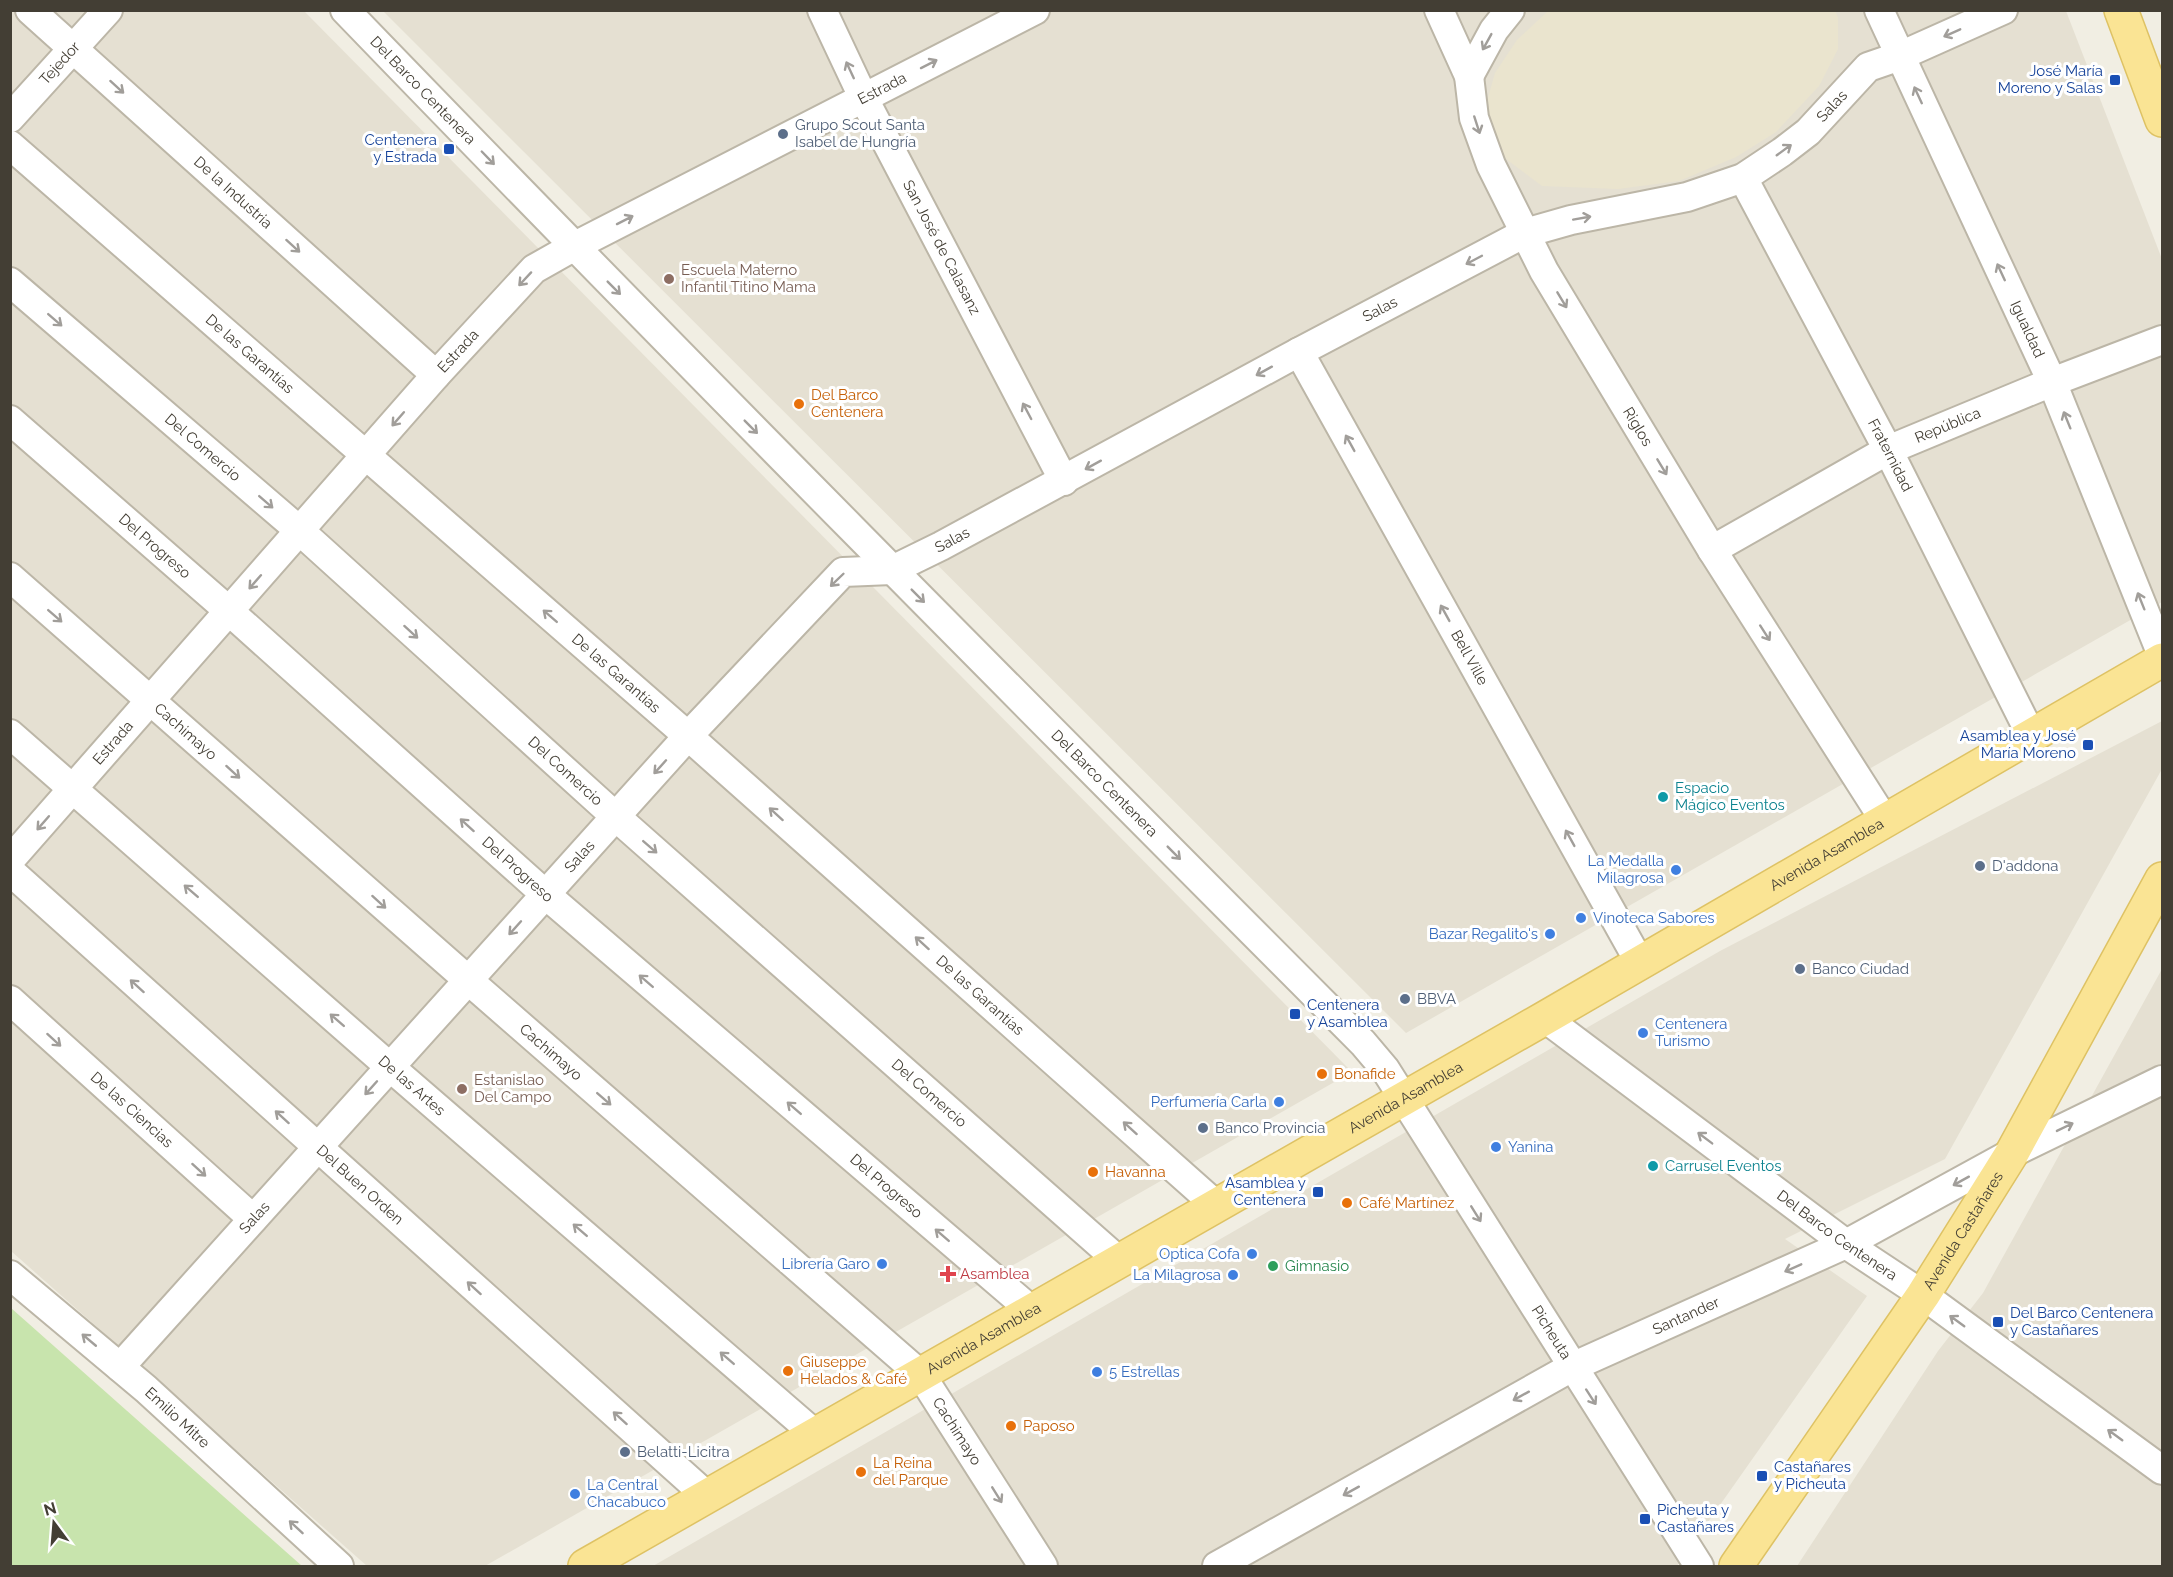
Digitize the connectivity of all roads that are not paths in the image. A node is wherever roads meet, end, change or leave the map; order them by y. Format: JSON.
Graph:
{"nodes":[{"id":1,"x":30,"y":10,"type":"edge"},
{"id":2,"x":108,"y":10,"type":"edge"},
{"id":3,"x":345,"y":10,"type":"edge"},
{"id":4,"x":822,"y":10,"type":"edge"},
{"id":5,"x":1035,"y":10,"type":"edge"},
{"id":6,"x":1439,"y":10,"type":"edge"},
{"id":7,"x":1510,"y":10,"type":"edge"},
{"id":8,"x":1879,"y":10,"type":"edge"},
{"id":9,"x":2003,"y":10,"type":"edge"},
{"id":10,"x":2121,"y":10,"type":"edge"},
{"id":11,"x":73,"y":48,"type":"junction"},
{"id":12,"x":1900,"y":56,"type":"junction"},
{"id":13,"x":1469,"y":76,"type":"junction"},
{"id":14,"x":863,"y":97,"type":"junction"},
{"id":15,"x":10,"y":118,"type":"edge"},
{"id":16,"x":2163,"y":120,"type":"edge"},
{"id":17,"x":10,"y":145,"type":"edge"},
{"id":18,"x":1743,"y":178,"type":"junction"},
{"id":19,"x":1526,"y":233,"type":"junction"},
{"id":20,"x":573,"y":246,"type":"junction"},
{"id":21,"x":10,"y":282,"type":"edge"},
{"id":22,"x":2163,"y":340,"type":"edge"},
{"id":23,"x":1299,"y":352,"type":"junction"},
{"id":24,"x":436,"y":375,"type":"junction"},
{"id":25,"x":2052,"y":382,"type":"junction"},
{"id":26,"x":10,"y":420,"type":"edge"},
{"id":27,"x":1888,"y":450,"type":"junction"},
{"id":28,"x":366,"y":455,"type":"junction"},
{"id":29,"x":1064,"y":481,"type":"junction"},
{"id":30,"x":300,"y":531,"type":"junction"},
{"id":31,"x":1712,"y":550,"type":"junction"},
{"id":32,"x":892,"y":570,"type":"junction"},
{"id":33,"x":10,"y":577,"type":"edge"},
{"id":34,"x":229,"y":611,"type":"junction"},
{"id":35,"x":2163,"y":655,"type":"edge"},
{"id":36,"x":2163,"y":660,"type":"edge"},
{"id":37,"x":151,"y":700,"type":"junction"},
{"id":38,"x":10,"y":734,"type":"edge"},
{"id":39,"x":2031,"y":735,"type":"junction"},
{"id":40,"x":688,"y":736,"type":"junction"},
{"id":41,"x":73,"y":788,"type":"junction"},
{"id":42,"x":615,"y":816,"type":"junction"},
{"id":43,"x":1885,"y":821,"type":"junction"},
{"id":44,"x":10,"y":860,"type":"edge"},
{"id":45,"x":10,"y":871,"type":"edge"},
{"id":46,"x":2163,"y":879,"type":"edge"},
{"id":47,"x":545,"y":894,"type":"junction"},
{"id":48,"x":1640,"y":963,"type":"junction"},
{"id":49,"x":468,"y":981,"type":"junction"},
{"id":50,"x":10,"y":1000,"type":"edge"},
{"id":51,"x":1545,"y":1018,"type":"junction"},
{"id":52,"x":390,"y":1066,"type":"junction"},
{"id":53,"x":2163,"y":1080,"type":"edge"},
{"id":54,"x":1404,"y":1099,"type":"junction"},
{"id":55,"x":317,"y":1148,"type":"junction"},
{"id":56,"x":2012,"y":1153,"type":"junction"},
{"id":57,"x":1217,"y":1206,"type":"junction"},
{"id":58,"x":253,"y":1219,"type":"junction"},
{"id":59,"x":1846,"y":1244,"type":"junction"},
{"id":60,"x":1119,"y":1261,"type":"junction"},
{"id":61,"x":10,"y":1275,"type":"edge"},
{"id":62,"x":1923,"y":1295,"type":"junction"},
{"id":63,"x":1032,"y":1311,"type":"junction"},
{"id":64,"x":120,"y":1367,"type":"junction"},
{"id":65,"x":1572,"y":1367,"type":"junction"},
{"id":66,"x":921,"y":1375,"type":"junction"},
{"id":67,"x":816,"y":1434,"type":"junction"},
{"id":68,"x":2163,"y":1470,"type":"edge"},
{"id":69,"x":708,"y":1497,"type":"junction"},
{"id":70,"x":339,"y":1566,"type":"edge"},
{"id":71,"x":585,"y":1566,"type":"edge"},
{"id":72,"x":1043,"y":1566,"type":"edge"},
{"id":73,"x":1217,"y":1566,"type":"edge"},
{"id":74,"x":1699,"y":1566,"type":"edge"},
{"id":75,"x":1736,"y":1566,"type":"edge"}],
"edges":[{"from":1,"to":11,"type":"street","name":"De la Industria"},
{"from":2,"to":11,"type":"street","name":"Tejedor"},
{"from":3,"to":20,"type":"street","name":"Del Barco Centenera","one_way":true},
{"from":14,"to":4,"type":"street","name":"San José de Calasanz","one_way":true},
{"from":14,"to":5,"type":"street","name":"Estrada","one_way":true},
{"from":6,"to":13,"type":"street","name":"Riglos"},
{"from":7,"to":13,"type":"street","one_way":true},
{"from":8,"to":12,"type":"street","name":"Igualdad"},
{"from":9,"to":12,"type":"street","name":"Salas","one_way":true},
{"from":10,"to":16,"type":"main road"},
{"from":11,"to":15,"type":"street","name":"Tejedor"},
{"from":11,"to":24,"type":"street","name":"De la Industria","one_way":true},
{"from":18,"to":12,"type":"street","name":"Salas","one_way":true},
{"from":25,"to":12,"type":"street","name":"Igualdad","one_way":true},
{"from":13,"to":19,"type":"street","name":"Riglos","one_way":true},
{"from":20,"to":14,"type":"street","name":"Estrada","one_way":true},
{"from":29,"to":14,"type":"street","name":"San José de Calasanz","one_way":true},
{"from":17,"to":28,"type":"street","name":"De las Garantías"},
{"from":19,"to":18,"type":"street","name":"Salas","one_way":true},
{"from":18,"to":27,"type":"street","name":"Fraternidad"},
{"from":19,"to":23,"type":"street","name":"Salas","one_way":true},
{"from":19,"to":31,"type":"street","name":"Riglos","one_way":true},
{"from":20,"to":24,"type":"street","name":"Estrada","one_way":true},
{"from":20,"to":32,"type":"street","name":"Del Barco Centenera","one_way":true},
{"from":21,"to":30,"type":"street","name":"Del Comercio","one_way":true},
{"from":22,"to":25,"type":"street","name":"República"},
{"from":23,"to":29,"type":"street","name":"Salas","one_way":true},
{"from":48,"to":23,"type":"street","name":"Bell Ville","one_way":true},
{"from":24,"to":28,"type":"street","name":"Estrada","one_way":true},
{"from":25,"to":27,"type":"street","name":"República"},
{"from":35,"to":25,"type":"street","name":"Igualdad","one_way":true},
{"from":26,"to":34,"type":"street","name":"Del Progreso"},
{"from":27,"to":31,"type":"street","name":"República"},
{"from":27,"to":39,"type":"street","name":"Fraternidad"},
{"from":28,"to":30,"type":"street","name":"Estrada"},
{"from":40,"to":28,"type":"street","name":"De las Garantías","one_way":true},
{"from":29,"to":32,"type":"street","name":"Salas"},
{"from":30,"to":34,"type":"street","name":"Estrada","one_way":true},
{"from":30,"to":42,"type":"street","name":"Del Comercio","one_way":true},
{"from":31,"to":43,"type":"street","name":"Riglos","one_way":true},
{"from":32,"to":40,"type":"street","name":"Salas","one_way":true},
{"from":32,"to":54,"type":"street","name":"Del Barco Centenera","one_way":true},
{"from":33,"to":37,"type":"street","name":"Cachimayo","one_way":true},
{"from":34,"to":37,"type":"street","name":"Estrada"},
{"from":47,"to":34,"type":"street","name":"Del Progreso","one_way":true},
{"from":36,"to":39,"type":"main road","name":"Avenida Asamblea"},
{"from":37,"to":41,"type":"street","name":"Estrada"},
{"from":37,"to":49,"type":"street","name":"Cachimayo","one_way":true},
{"from":38,"to":41,"type":"street","name":"De las Artes"},
{"from":39,"to":43,"type":"main road","name":"Avenida Asamblea"},
{"from":40,"to":42,"type":"street","name":"Salas","one_way":true},
{"from":57,"to":40,"type":"street","name":"De las Garantías","one_way":true},
{"from":41,"to":44,"type":"street","name":"Estrada","one_way":true},
{"from":52,"to":41,"type":"street","name":"De las Artes","one_way":true},
{"from":42,"to":47,"type":"street","name":"Salas"},
{"from":42,"to":60,"type":"street","name":"Del Comercio","one_way":true},
{"from":43,"to":48,"type":"main road","name":"Avenida Asamblea"},
{"from":55,"to":45,"type":"street","name":"Del Buen Orden","one_way":true},
{"from":46,"to":56,"type":"main road","name":"Avenida Castañares"},
{"from":47,"to":49,"type":"street","name":"Salas","one_way":true},
{"from":63,"to":47,"type":"street","name":"Del Progreso","one_way":true},
{"from":48,"to":51,"type":"main road","name":"Avenida Asamblea"},
{"from":49,"to":52,"type":"street","name":"Salas"},
{"from":49,"to":66,"type":"street","name":"Cachimayo","one_way":true},
{"from":50,"to":58,"type":"street","name":"De las Ciencias","one_way":true},
{"from":51,"to":54,"type":"main road","name":"Avenida Asamblea"},
{"from":59,"to":51,"type":"street","name":"Del Barco Centenera","one_way":true},
{"from":52,"to":55,"type":"street","name":"Salas","one_way":true},
{"from":67,"to":52,"type":"street","name":"De las Artes","one_way":true},
{"from":56,"to":53,"type":"street","name":"Santander","one_way":true},
{"from":54,"to":57,"type":"main road","name":"Avenida Asamblea"},
{"from":54,"to":65,"type":"street","name":"Picheuta","one_way":true},
{"from":55,"to":58,"type":"street","name":"Salas"},
{"from":69,"to":55,"type":"street","name":"Del Buen Orden","one_way":true},
{"from":56,"to":59,"type":"street","name":"Santander","one_way":true},
{"from":56,"to":62,"type":"main road","name":"Avenida Castañares"},
{"from":57,"to":60,"type":"main road","name":"Avenida Asamblea"},
{"from":58,"to":64,"type":"street","name":"Salas"},
{"from":59,"to":62,"type":"street","name":"Del Barco Centenera"},
{"from":59,"to":65,"type":"street","name":"Santander","one_way":true},
{"from":60,"to":63,"type":"main road","name":"Avenida Asamblea"},
{"from":64,"to":61,"type":"street","name":"Emilio Mitre","one_way":true},
{"from":68,"to":62,"type":"street","name":"Del Barco Centenera","one_way":true},
{"from":62,"to":75,"type":"main road","name":"Avenida Castañares"},
{"from":63,"to":66,"type":"main road","name":"Avenida Asamblea"},
{"from":70,"to":64,"type":"street","name":"Emilio Mitre","one_way":true},
{"from":65,"to":73,"type":"street","name":"Santander","one_way":true},
{"from":65,"to":74,"type":"street","name":"Picheuta","one_way":true},
{"from":66,"to":67,"type":"main road","name":"Avenida Asamblea"},
{"from":66,"to":72,"type":"street","name":"Cachimayo","one_way":true},
{"from":67,"to":69,"type":"main road","name":"Avenida Asamblea"},
{"from":69,"to":71,"type":"main road","name":"Avenida Asamblea"}]}
